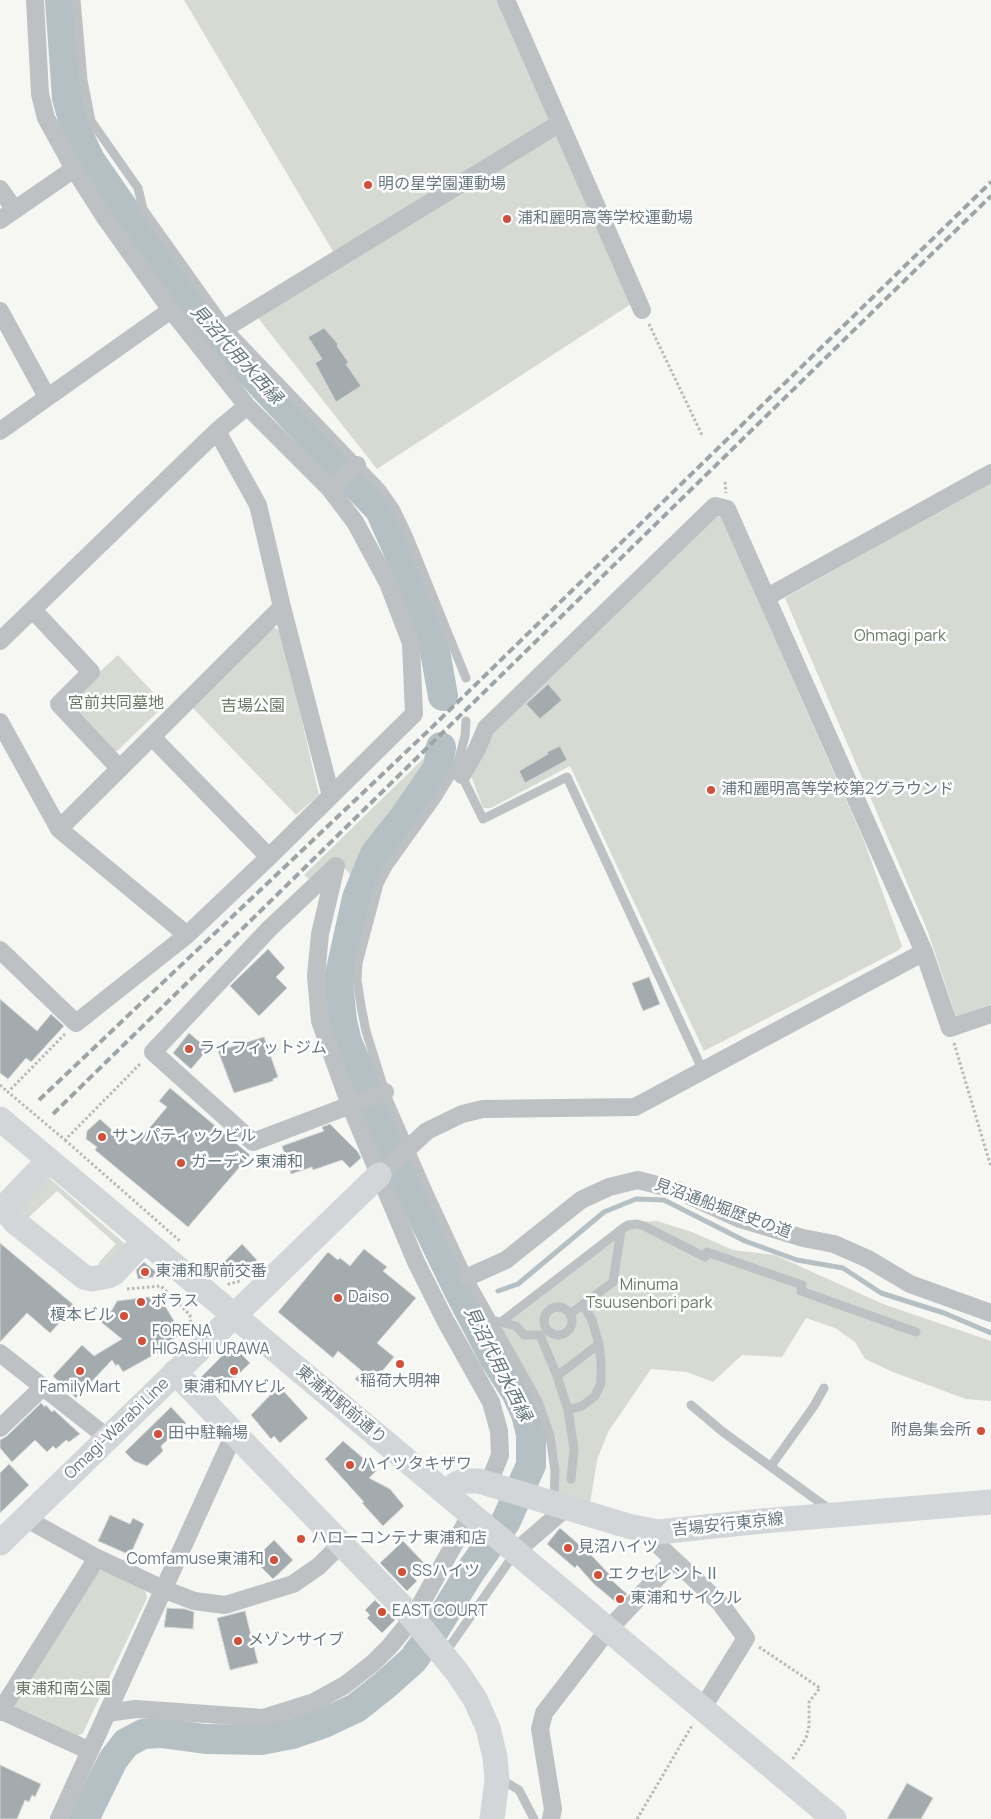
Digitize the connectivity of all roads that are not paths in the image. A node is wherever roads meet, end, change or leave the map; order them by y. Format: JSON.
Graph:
{"nodes":[{"id":1,"x":35,"y":0,"type":"edge"},
{"id":2,"x":76,"y":0,"type":"edge"},
{"id":3,"x":506,"y":0,"type":"edge"},
{"id":4,"x":560,"y":123,"type":"junction"},
{"id":5,"x":74,"y":170,"type":"junction"},
{"id":6,"x":0,"y":189,"type":"edge"},
{"id":7,"x":15,"y":210,"type":"junction"},
{"id":8,"x":0,"y":220,"type":"edge"},
{"id":9,"x":171,"y":310,"type":"junction"},
{"id":10,"x":642,"y":310,"type":"road end"},
{"id":11,"x":0,"y":311,"type":"edge"},
{"id":12,"x":228,"y":327,"type":"junction"},
{"id":13,"x":48,"y":397,"type":"junction"},
{"id":14,"x":247,"y":406,"type":"junction"},
{"id":15,"x":0,"y":431,"type":"edge"},
{"id":16,"x":217,"y":431,"type":"junction"},
{"id":17,"x":357,"y":465,"type":"junction"},
{"id":18,"x":991,"y":473,"type":"edge"},
{"id":19,"x":330,"y":489,"type":"junction"},
{"id":20,"x":767,"y":597,"type":"junction"},
{"id":21,"x":282,"y":607,"type":"junction"},
{"id":22,"x":33,"y":610,"type":"junction"},
{"id":23,"x":0,"y":642,"type":"edge"},
{"id":24,"x":466,"y":678,"type":"dead end"},
{"id":25,"x":466,"y":721,"type":"dead end"},
{"id":26,"x":0,"y":722,"type":"edge"},
{"id":27,"x":152,"y":736,"type":"junction"},
{"id":28,"x":120,"y":769,"type":"junction"},
{"id":29,"x":460,"y":771,"type":"junction"},
{"id":30,"x":331,"y":796,"type":"junction"},
{"id":31,"x":59,"y":829,"type":"junction"},
{"id":32,"x":269,"y":857,"type":"junction"},
{"id":33,"x":187,"y":935,"type":"junction"},
{"id":34,"x":0,"y":950,"type":"edge"},
{"id":35,"x":924,"y":952,"type":"junction"},
{"id":36,"x":991,"y":1014,"type":"edge"},
{"id":37,"x":704,"y":1072,"type":"junction"},
{"id":38,"x":385,"y":1092,"type":"junction"},
{"id":39,"x":350,"y":1105,"type":"junction"},
{"id":40,"x":0,"y":1119,"type":"edge"},
{"id":41,"x":410,"y":1147,"type":"junction"},
{"id":42,"x":49,"y":1160,"type":"junction"},
{"id":43,"x":378,"y":1175,"type":"junction"},
{"id":44,"x":621,"y":1230,"type":"junction"},
{"id":45,"x":144,"y":1241,"type":"junction"},
{"id":46,"x":468,"y":1277,"type":"junction"},
{"id":47,"x":583,"y":1304,"type":"junction"},
{"id":48,"x":991,"y":1313,"type":"edge"},
{"id":49,"x":570,"y":1314,"type":"junction"},
{"id":50,"x":233,"y":1316,"type":"junction"},
{"id":51,"x":543,"y":1332,"type":"junction"},
{"id":52,"x":916,"y":1332,"type":"dead end"},
{"id":53,"x":599,"y":1344,"type":"junction"},
{"id":54,"x":0,"y":1353,"type":"edge"},
{"id":55,"x":175,"y":1372,"type":"junction"},
{"id":56,"x":557,"y":1376,"type":"junction"},
{"id":57,"x":43,"y":1387,"type":"junction"},
{"id":58,"x":824,"y":1388,"type":"dead end"},
{"id":59,"x":692,"y":1405,"type":"dead end"},
{"id":60,"x":568,"y":1410,"type":"junction"},
{"id":61,"x":0,"y":1428,"type":"edge"},
{"id":62,"x":235,"y":1432,"type":"junction"},
{"id":63,"x":108,"y":1438,"type":"junction"},
{"id":64,"x":771,"y":1466,"type":"junction"},
{"id":65,"x":571,"y":1479,"type":"dead end"},
{"id":66,"x":494,"y":1485,"type":"junction"},
{"id":67,"x":448,"y":1494,"type":"junction"},
{"id":68,"x":991,"y":1502,"type":"edge"},
{"id":69,"x":551,"y":1504,"type":"junction"},
{"id":70,"x":836,"y":1515,"type":"junction"},
{"id":71,"x":475,"y":1517,"type":"junction"},
{"id":72,"x":25,"y":1518,"type":"junction"},
{"id":73,"x":650,"y":1531,"type":"junction"},
{"id":74,"x":0,"y":1543,"type":"edge"},
{"id":75,"x":342,"y":1543,"type":"junction"},
{"id":76,"x":512,"y":1549,"type":"junction"},
{"id":77,"x":97,"y":1558,"type":"junction"},
{"id":78,"x":674,"y":1560,"type":"junction"},
{"id":79,"x":163,"y":1589,"type":"junction"},
{"id":80,"x":418,"y":1623,"type":"junction"},
{"id":81,"x":608,"y":1630,"type":"junction"},
{"id":82,"x":442,"y":1653,"type":"junction"},
{"id":83,"x":702,"y":1708,"type":"junction"},
{"id":84,"x":0,"y":1711,"type":"edge"},
{"id":85,"x":107,"y":1713,"type":"junction"},
{"id":86,"x":90,"y":1752,"type":"junction"},
{"id":87,"x":496,"y":1777,"type":"junction"},
{"id":88,"x":59,"y":1819,"type":"edge"},
{"id":89,"x":492,"y":1819,"type":"edge"},
{"id":90,"x":534,"y":1819,"type":"edge"},
{"id":91,"x":551,"y":1819,"type":"edge"},
{"id":92,"x":834,"y":1819,"type":"edge"}],
"edges":[{"from":1,"to":5,"type":"street"},
{"from":2,"to":12,"type":"lane"},
{"from":3,"to":4,"type":"street"},
{"from":4,"to":10,"type":"street"},
{"from":4,"to":12,"type":"street"},
{"from":5,"to":7,"type":"street"},
{"from":5,"to":9,"type":"street"},
{"from":6,"to":7,"type":"street"},
{"from":7,"to":8,"type":"street"},
{"from":9,"to":13,"type":"street"},
{"from":9,"to":14,"type":"street"},
{"from":11,"to":13,"type":"street"},
{"from":12,"to":17,"type":"lane"},
{"from":13,"to":15,"type":"street"},
{"from":14,"to":16,"type":"street"},
{"from":14,"to":19,"type":"street"},
{"from":16,"to":21,"type":"street"},
{"from":16,"to":22,"type":"street"},
{"from":17,"to":19,"type":"street"},
{"from":17,"to":24,"type":"lane"},
{"from":18,"to":20,"type":"street"},
{"from":19,"to":30,"type":"street"},
{"from":20,"to":29,"type":"street"},
{"from":20,"to":35,"type":"street"},
{"from":21,"to":27,"type":"street"},
{"from":21,"to":30,"type":"street"},
{"from":22,"to":23,"type":"street"},
{"from":22,"to":28,"type":"street"},
{"from":25,"to":29,"type":"lane"},
{"from":26,"to":31,"type":"street"},
{"from":27,"to":28,"type":"street"},
{"from":27,"to":32,"type":"street"},
{"from":28,"to":31,"type":"street"},
{"from":29,"to":37,"type":"lane"},
{"from":29,"to":38,"type":"lane"},
{"from":30,"to":32,"type":"street"},
{"from":31,"to":33,"type":"street"},
{"from":32,"to":33,"type":"street"},
{"from":33,"to":34,"type":"street"},
{"from":35,"to":36,"type":"street"},
{"from":35,"to":37,"type":"street"},
{"from":37,"to":41,"type":"street"},
{"from":38,"to":39,"type":"street"},
{"from":38,"to":41,"type":"lane"},
{"from":39,"to":39,"type":"street"},
{"from":39,"to":43,"type":"street"},
{"from":40,"to":42,"type":"street","name":"東浦和駅前通り"},
{"from":41,"to":43,"type":"street"},
{"from":41,"to":46,"type":"lane"},
{"from":42,"to":45,"type":"street","name":"東浦和駅前通り"},
{"from":42,"to":45,"type":"street"},
{"from":43,"to":50,"type":"street","name":"Omagi-Warabi Line"},
{"from":43,"to":66,"type":"street"},
{"from":44,"to":47,"type":"lane"},
{"from":44,"to":51,"type":"lane"},
{"from":44,"to":52,"type":"lane"},
{"from":45,"to":50,"type":"street","name":"東浦和駅前通り"},
{"from":46,"to":48,"type":"street","name":"見沼通船堀歴史の道"},
{"from":46,"to":69,"type":"lane"},
{"from":47,"to":49,"type":"lane"},
{"from":47,"to":53,"type":"lane"},
{"from":49,"to":51,"type":"lane"},
{"from":49,"to":51,"type":"lane"},
{"from":50,"to":55,"type":"street","name":"Omagi-Warabi Line"},
{"from":50,"to":67,"type":"street","name":"東浦和駅前通り"},
{"from":51,"to":56,"type":"lane"},
{"from":53,"to":56,"type":"lane"},
{"from":53,"to":60,"type":"lane"},
{"from":54,"to":57,"type":"street"},
{"from":55,"to":62,"type":"street"},
{"from":55,"to":63,"type":"street","name":"Omagi-Warabi Line"},
{"from":56,"to":60,"type":"lane"},
{"from":57,"to":61,"type":"street"},
{"from":57,"to":63,"type":"street"},
{"from":58,"to":64,"type":"lane"},
{"from":59,"to":64,"type":"lane"},
{"from":60,"to":65,"type":"lane"},
{"from":62,"to":75,"type":"street"},
{"from":62,"to":79,"type":"street"},
{"from":63,"to":72,"type":"street","name":"Omagi-Warabi Line"},
{"from":64,"to":70,"type":"lane"},
{"from":66,"to":67,"type":"street","name":"吉場安行東京線"},
{"from":66,"to":69,"type":"street","name":"吉場安行東京線"},
{"from":67,"to":71,"type":"street","name":"東浦和駅前通り"},
{"from":68,"to":70,"type":"street","name":"吉場安行東京線"},
{"from":69,"to":73,"type":"street","name":"吉場安行東京線"},
{"from":69,"to":76,"type":"street"},
{"from":70,"to":73,"type":"street","name":"吉場安行東京線"},
{"from":71,"to":76,"type":"street","name":"東浦和駅前通り"},
{"from":71,"to":80,"type":"street"},
{"from":72,"to":74,"type":"street","name":"Omagi-Warabi Line"},
{"from":72,"to":77,"type":"street"},
{"from":73,"to":78,"type":"street"},
{"from":75,"to":79,"type":"street"},
{"from":75,"to":80,"type":"street"},
{"from":76,"to":81,"type":"street","name":"東浦和駅前通り"},
{"from":76,"to":82,"type":"lane"},
{"from":77,"to":79,"type":"street"},
{"from":77,"to":84,"type":"street"},
{"from":78,"to":81,"type":"street"},
{"from":78,"to":83,"type":"street"},
{"from":79,"to":85,"type":"street"},
{"from":80,"to":82,"type":"street"},
{"from":80,"to":85,"type":"street"},
{"from":81,"to":83,"type":"street","name":"東浦和駅前通り"},
{"from":81,"to":91,"type":"street"},
{"from":82,"to":87,"type":"street"},
{"from":83,"to":92,"type":"street","name":"東浦和駅前通り"},
{"from":84,"to":86,"type":"street"},
{"from":85,"to":86,"type":"street"},
{"from":86,"to":88,"type":"street"},
{"from":87,"to":89,"type":"street"},
{"from":87,"to":90,"type":"lane"}]}
